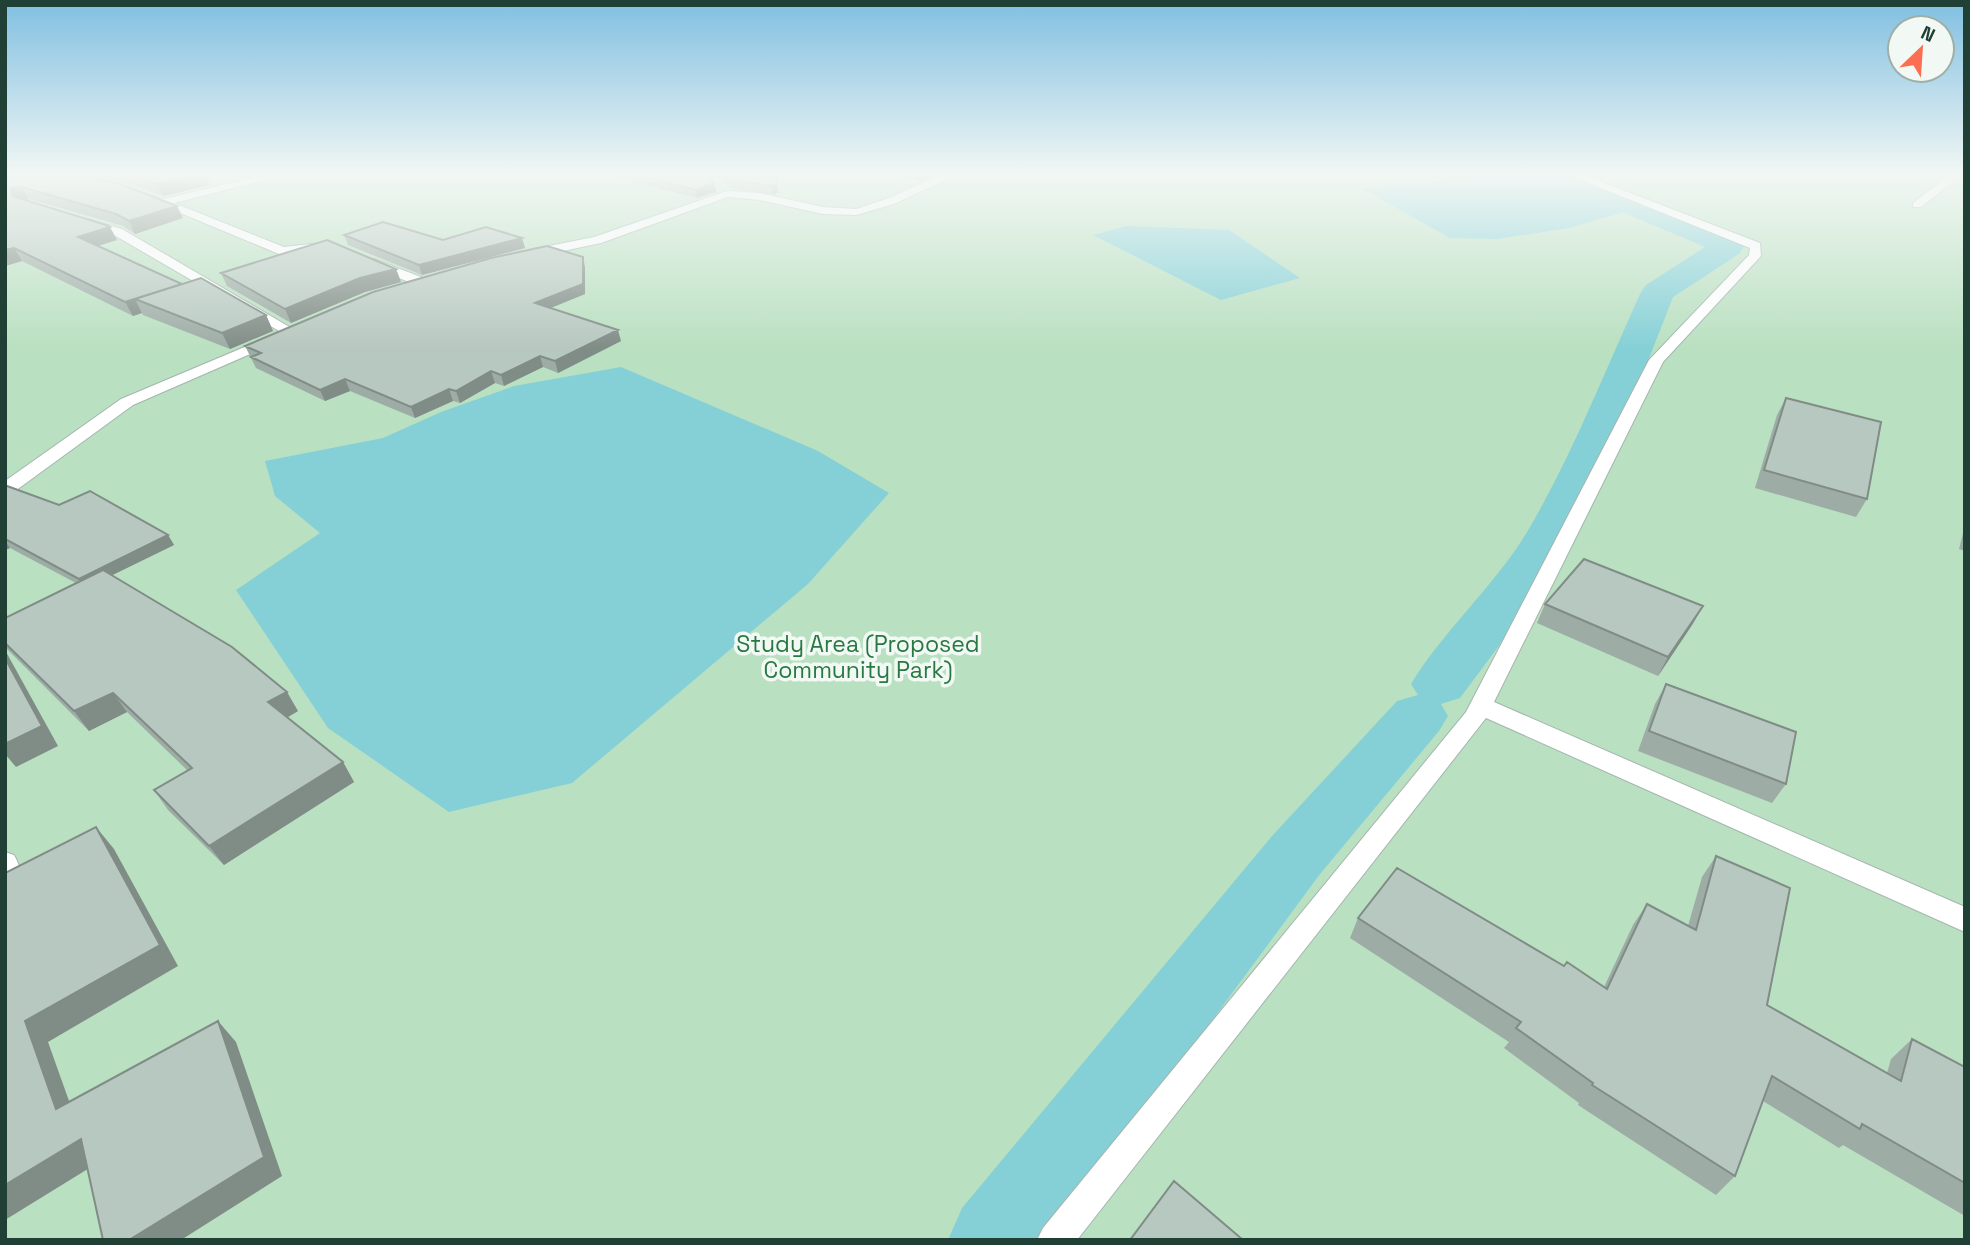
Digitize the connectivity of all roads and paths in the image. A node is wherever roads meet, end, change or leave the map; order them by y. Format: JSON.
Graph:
{"nodes":[{"id":1,"x":118,"y":232,"type":"edge"},
{"id":2,"x":235,"y":232,"type":"edge"},
{"id":3,"x":619,"y":232,"type":"edge"},
{"id":4,"x":1720,"y":232,"type":"edge"},
{"id":5,"x":333,"y":246,"type":"edge"},
{"id":6,"x":358,"y":256,"type":"edge"},
{"id":7,"x":517,"y":256,"type":"edge"},
{"id":8,"x":396,"y":290,"type":"edge"},
{"id":9,"x":5,"y":490,"type":"edge"},
{"id":10,"x":1481,"y":706,"type":"junction"},
{"id":11,"x":5,"y":863,"type":"edge"},
{"id":12,"x":5,"y":891,"type":"edge"},
{"id":13,"x":1965,"y":920,"type":"edge"},
{"id":14,"x":1055,"y":1240,"type":"edge"}],
"edges":[{"from":1,"to":9,"type":"street"},
{"from":2,"to":5,"type":"street"},
{"from":3,"to":7,"type":"street"},
{"from":4,"to":10,"type":"street"},
{"from":6,"to":8,"type":"street"},
{"from":10,"to":13,"type":"street"},
{"from":10,"to":14,"type":"street"},
{"from":11,"to":12,"type":"street"}]}
